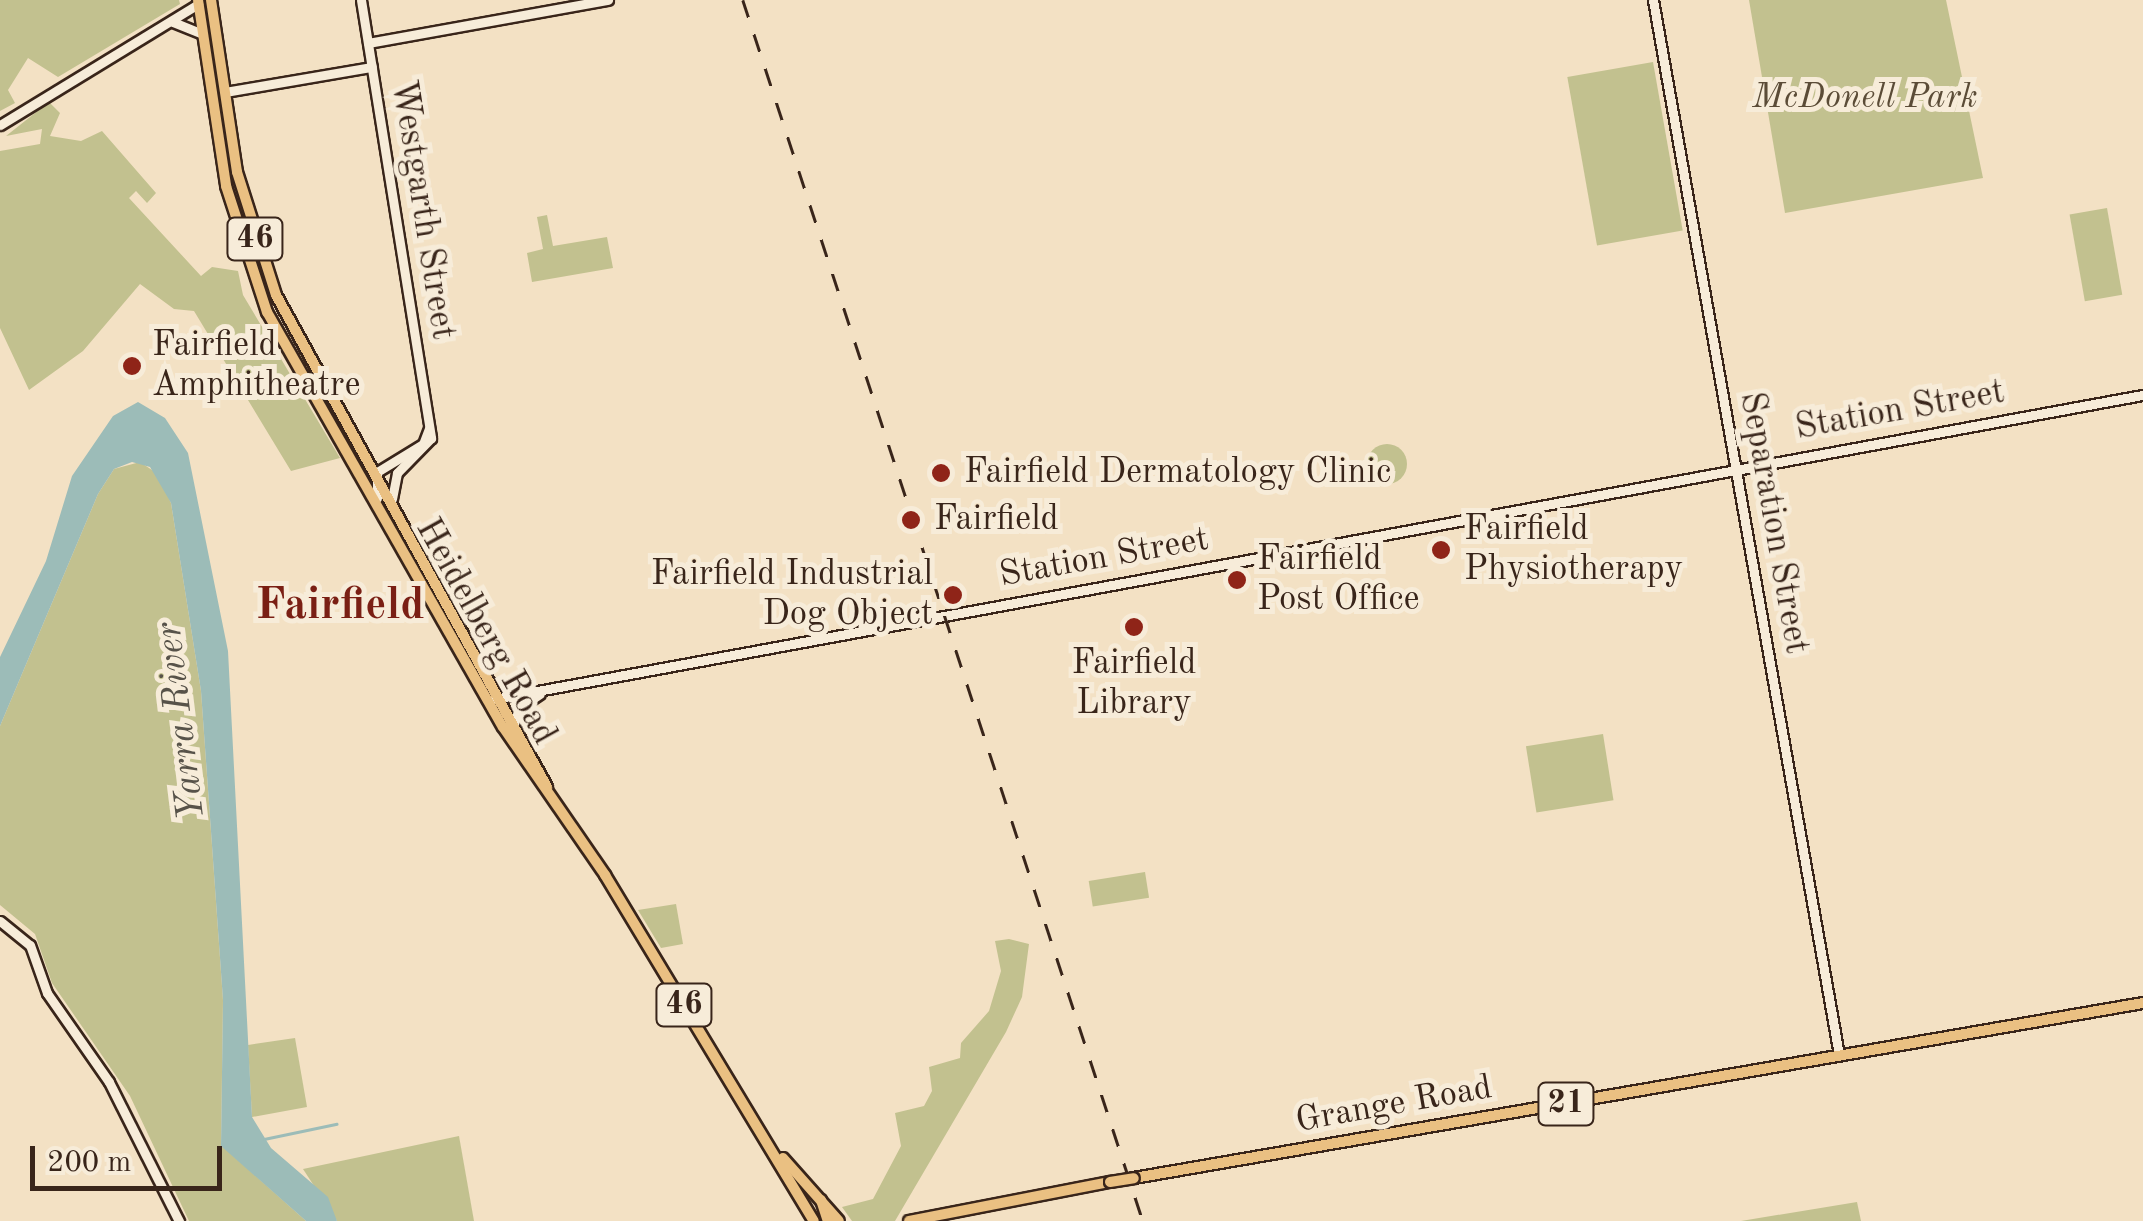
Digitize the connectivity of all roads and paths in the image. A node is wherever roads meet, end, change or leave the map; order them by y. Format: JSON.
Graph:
{"nodes":[{"id":1,"x":212,"y":0,"type":"edge"},
{"id":2,"x":362,"y":0,"type":"edge"},
{"id":3,"x":608,"y":0,"type":"edge"},
{"id":4,"x":1653,"y":0,"type":"edge"},
{"id":5,"x":198,"y":2,"type":"edge"},
{"id":6,"x":172,"y":22,"type":"junction"},
{"id":7,"x":204,"y":36,"type":"junction"},
{"id":8,"x":368,"y":43,"type":"junction"},
{"id":9,"x":372,"y":67,"type":"junction"},
{"id":10,"x":225,"y":92,"type":"junction"},
{"id":11,"x":212,"y":94,"type":"junction"},
{"id":12,"x":0,"y":125,"type":"edge"},
{"id":13,"x":2143,"y":395,"type":"edge"},
{"id":14,"x":351,"y":429,"type":"junction"},
{"id":15,"x":340,"y":436,"type":"junction"},
{"id":16,"x":410,"y":459,"type":"junction"},
{"id":17,"x":1737,"y":470,"type":"junction"},
{"id":18,"x":377,"y":472,"type":"junction"},
{"id":19,"x":377,"y":498,"type":"junction"},
{"id":20,"x":392,"y":499,"type":"junction"},
{"id":21,"x":552,"y":689,"type":"junction"},
{"id":22,"x":494,"y":699,"type":"junction"},
{"id":23,"x":514,"y":724,"type":"junction"},
{"id":24,"x":547,"y":787,"type":"junction"},
{"id":25,"x":0,"y":920,"type":"edge"},
{"id":26,"x":2143,"y":1003,"type":"edge"},
{"id":27,"x":1839,"y":1055,"type":"junction"},
{"id":28,"x":774,"y":1148,"type":"junction"},
{"id":29,"x":791,"y":1166,"type":"junction"},
{"id":30,"x":804,"y":1199,"type":"junction"},
{"id":31,"x":821,"y":1199,"type":"junction"},
{"id":32,"x":950,"y":1210,"type":"junction"},
{"id":33,"x":179,"y":1221,"type":"edge"},
{"id":34,"x":814,"y":1221,"type":"edge"},
{"id":35,"x":828,"y":1221,"type":"edge"},
{"id":36,"x":839,"y":1221,"type":"edge"},
{"id":37,"x":909,"y":1221,"type":"edge"},
{"id":38,"x":930,"y":1221,"type":"edge"}],
"edges":[{"from":1,"to":5,"type":"main road"},
{"from":1,"to":10,"type":"main road","name":"Heidelberg Road","number":"46"},
{"from":2,"to":8,"type":"main road","name":"Westgarth Street"},
{"from":3,"to":8,"type":"main road"},
{"from":4,"to":17,"type":"main road","name":"Separation Street"},
{"from":5,"to":6,"type":"main road"},
{"from":5,"to":7,"type":"main road","name":"Heidelberg Road","number":"46"},
{"from":6,"to":7,"type":"main road"},
{"from":6,"to":12,"type":"main road"},
{"from":7,"to":11,"type":"main road","name":"Heidelberg Road","number":"46"},
{"from":8,"to":9,"type":"main road","name":"Westgarth Street"},
{"from":9,"to":10,"type":"main road"},
{"from":9,"to":16,"type":"main road","name":"Westgarth Street"},
{"from":10,"to":11,"type":"main road"},
{"from":10,"to":14,"type":"main road","name":"Heidelberg Road","number":"46"},
{"from":11,"to":15,"type":"main road","name":"Heidelberg Road","number":"46"},
{"from":13,"to":17,"type":"main road","name":"Station Street"},
{"from":14,"to":15,"type":"main road"},
{"from":14,"to":18,"type":"main road","name":"Heidelberg Road","number":"46"},
{"from":15,"to":19,"type":"main road","name":"Heidelberg Road","number":"46"},
{"from":16,"to":18,"type":"main road","name":"Westgarth Street"},
{"from":16,"to":20,"type":"main road","name":"Westgarth Street"},
{"from":17,"to":21,"type":"main road","name":"Station Street"},
{"from":17,"to":27,"type":"main road","name":"Separation Street"},
{"from":18,"to":19,"type":"main road"},
{"from":18,"to":20,"type":"main road","name":"Heidelberg Road","number":"46"},
{"from":19,"to":22,"type":"main road","name":"Heidelberg Road","number":"46"},
{"from":20,"to":22,"type":"main road","name":"Heidelberg Road","number":"46"},
{"from":21,"to":22,"type":"main road","name":"Station Street"},
{"from":21,"to":23,"type":"main road"},
{"from":22,"to":23,"type":"main road","name":"Heidelberg Road","number":"46"},
{"from":22,"to":24,"type":"main road","name":"Heidelberg Road","number":"46"},
{"from":23,"to":24,"type":"main road","name":"Heidelberg Road","number":"46"},
{"from":24,"to":28,"type":"main road","name":"Heidelberg Road","number":"46"},
{"from":25,"to":33,"type":"main road"},
{"from":26,"to":27,"type":"main road","name":"Grange Road","number":"21"},
{"from":27,"to":32,"type":"main road","name":"Grange Road","number":"21","bridge":true},
{"from":28,"to":29,"type":"main road","name":"Heidelberg Road","number":"46"},
{"from":28,"to":30,"type":"main road","name":"Heidelberg Road","number":"46"},
{"from":29,"to":30,"type":"main road"},
{"from":29,"to":31,"type":"main road","name":"Heidelberg Road","number":"46"},
{"from":30,"to":31,"type":"main road"},
{"from":30,"to":34,"type":"main road","name":"Heidelberg Road","number":"46"},
{"from":31,"to":35,"type":"main road"},
{"from":31,"to":36,"type":"main road","name":"Heidelberg Road","number":"46"},
{"from":32,"to":37,"type":"main road","name":"Grange Road","number":"21"},
{"from":32,"to":38,"type":"main road","name":"Grange Road","number":"21"}]}
